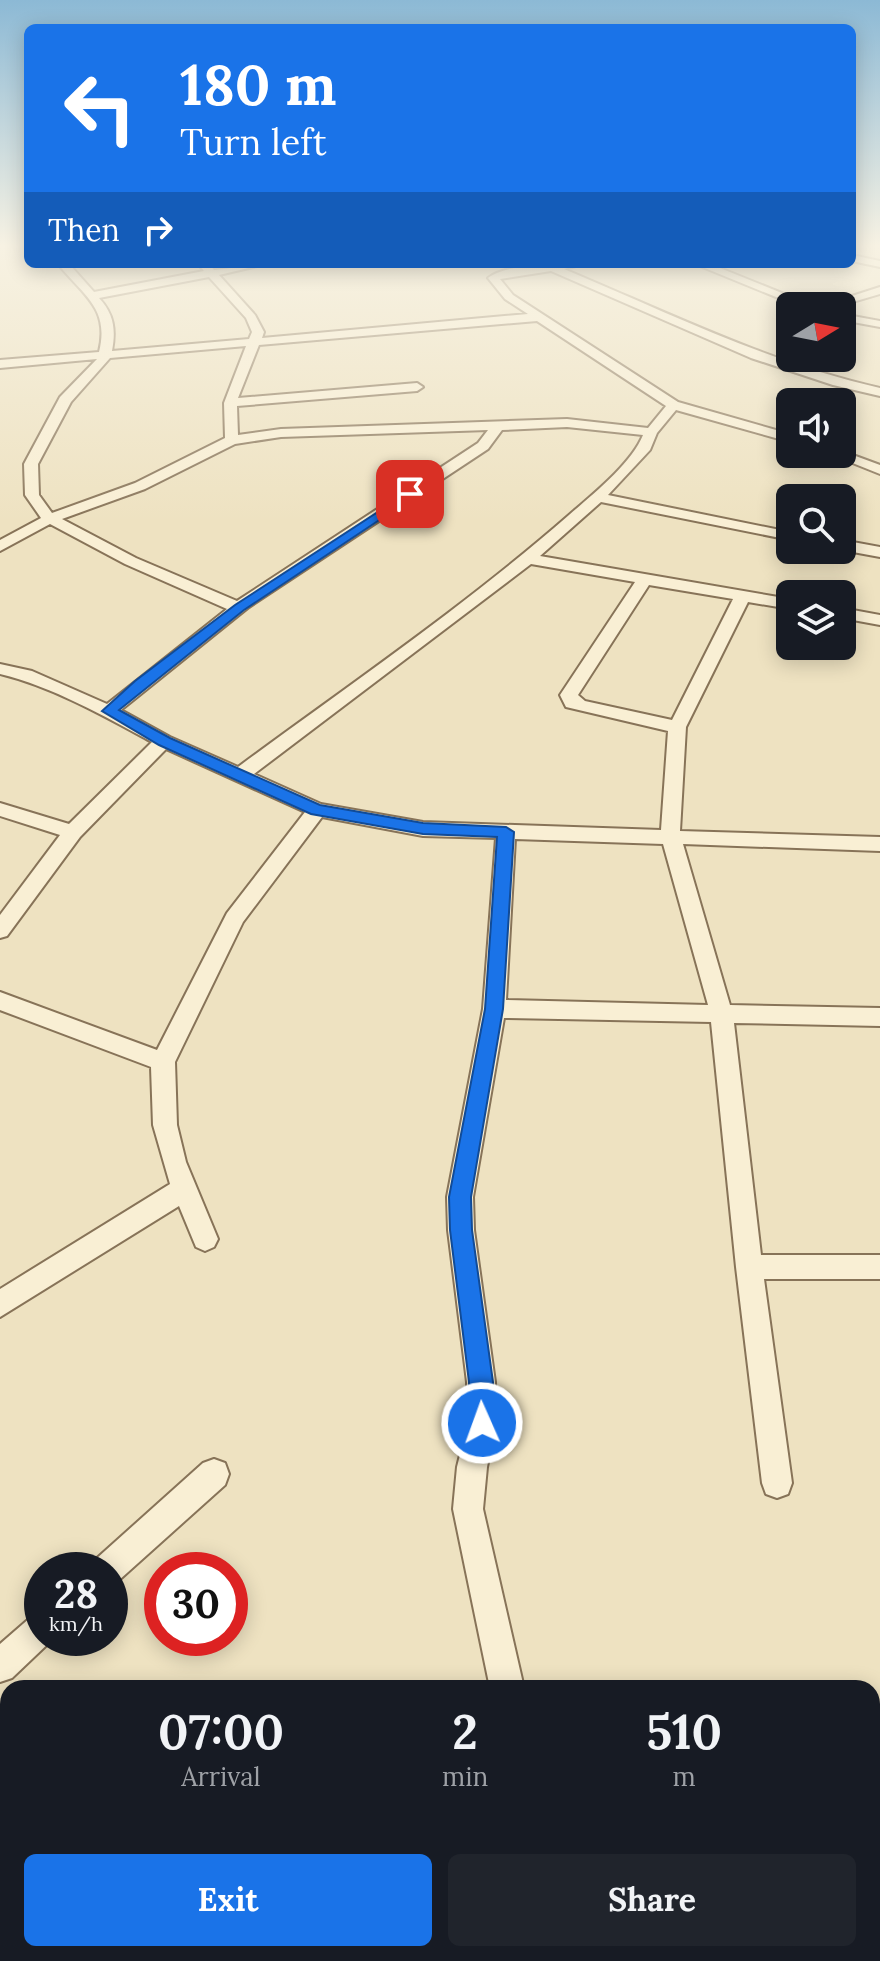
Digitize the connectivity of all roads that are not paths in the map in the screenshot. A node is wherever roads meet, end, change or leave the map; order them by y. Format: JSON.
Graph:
{"nodes":[{"id":1,"x":107,"y":339,"type":"edge"},
{"id":2,"x":284,"y":339,"type":"edge"},
{"id":3,"x":571,"y":339,"type":"edge"},
{"id":4,"x":717,"y":339,"type":"edge"},
{"id":5,"x":255,"y":341,"type":"junction"},
{"id":6,"x":106,"y":353,"type":"junction"},
{"id":7,"x":0,"y":364,"type":"edge"},
{"id":8,"x":417,"y":387,"type":"dead end"},
{"id":9,"x":880,"y":392,"type":"edge"},
{"id":10,"x":230,"y":403,"type":"junction"},
{"id":11,"x":673,"y":405,"type":"junction"},
{"id":12,"x":498,"y":426,"type":"junction"},
{"id":13,"x":651,"y":432,"type":"junction"},
{"id":14,"x":776,"y":434,"type":"edge"},
{"id":15,"x":232,"y":440,"type":"junction"},
{"id":16,"x":856,"y":461,"type":"edge"},
{"id":17,"x":880,"y":470,"type":"edge"},
{"id":18,"x":598,"y":497,"type":"junction"},
{"id":19,"x":49,"y":519,"type":"junction"},
{"id":20,"x":776,"y":533,"type":"edge"},
{"id":21,"x":1,"y":545,"type":"edge"},
{"id":22,"x":856,"y":548,"type":"edge"},
{"id":23,"x":880,"y":552,"type":"edge"},
{"id":24,"x":528,"y":559,"type":"junction"},
{"id":25,"x":645,"y":579,"type":"junction"},
{"id":26,"x":743,"y":596,"type":"junction"},
{"id":27,"x":776,"y":602,"type":"edge"},
{"id":28,"x":239,"y":608,"type":"junction"},
{"id":29,"x":856,"y":616,"type":"edge"},
{"id":30,"x":880,"y":620,"type":"edge"},
{"id":31,"x":0,"y":669,"type":"edge"},
{"id":32,"x":109,"y":711,"type":"junction"},
{"id":33,"x":677,"y":727,"type":"junction"},
{"id":34,"x":164,"y":741,"type":"junction"},
{"id":35,"x":240,"y":775,"type":"junction"},
{"id":36,"x":0,"y":809,"type":"edge"},
{"id":37,"x":317,"y":810,"type":"junction"},
{"id":38,"x":73,"y":832,"type":"junction"},
{"id":39,"x":506,"y":832,"type":"junction"},
{"id":40,"x":670,"y":835,"type":"junction"},
{"id":41,"x":880,"y":844,"type":"edge"},
{"id":42,"x":0,"y":930,"type":"edge"},
{"id":43,"x":0,"y":1001,"type":"edge"},
{"id":44,"x":494,"y":1009,"type":"junction"},
{"id":45,"x":722,"y":1015,"type":"junction"},
{"id":46,"x":880,"y":1017,"type":"edge"},
{"id":47,"x":163,"y":1062,"type":"junction"},
{"id":48,"x":184,"y":1189,"type":"junction"},
{"id":49,"x":205,"y":1239,"type":"dead end"},
{"id":50,"x":749,"y":1267,"type":"junction"},
{"id":51,"x":880,"y":1267,"type":"edge"},
{"id":52,"x":0,"y":1304,"type":"edge"},
{"id":53,"x":214,"y":1474,"type":"dead end"},
{"id":54,"x":777,"y":1483,"type":"dead end"},
{"id":55,"x":127,"y":1552,"type":"edge"},
{"id":56,"x":24,"y":1644,"type":"edge"},
{"id":57,"x":0,"y":1666,"type":"edge"},
{"id":58,"x":505,"y":1680,"type":"edge"}],
"edges":[{"from":1,"to":6,"type":"street"},
{"from":2,"to":5,"type":"street"},
{"from":3,"to":11,"type":"street"},
{"from":4,"to":9,"type":"street"},
{"from":5,"to":6,"type":"street"},
{"from":5,"to":10,"type":"street"},
{"from":6,"to":7,"type":"street"},
{"from":6,"to":19,"type":"street"},
{"from":8,"to":10,"type":"street"},
{"from":10,"to":15,"type":"street"},
{"from":11,"to":13,"type":"street"},
{"from":11,"to":14,"type":"street"},
{"from":12,"to":13,"type":"street"},
{"from":12,"to":15,"type":"street"},
{"from":12,"to":28,"type":"street"},
{"from":13,"to":18,"type":"street"},
{"from":15,"to":19,"type":"street"},
{"from":16,"to":17,"type":"street"},
{"from":18,"to":20,"type":"street"},
{"from":18,"to":24,"type":"street"},
{"from":19,"to":21,"type":"street"},
{"from":19,"to":28,"type":"street"},
{"from":22,"to":23,"type":"street"},
{"from":24,"to":25,"type":"street"},
{"from":24,"to":35,"type":"street"},
{"from":25,"to":26,"type":"street"},
{"from":25,"to":33,"type":"street"},
{"from":26,"to":27,"type":"street"},
{"from":26,"to":33,"type":"street"},
{"from":28,"to":32,"type":"street"},
{"from":29,"to":30,"type":"street"},
{"from":31,"to":32,"type":"street"},
{"from":32,"to":34,"type":"street"},
{"from":33,"to":40,"type":"street"},
{"from":34,"to":35,"type":"street"},
{"from":34,"to":38,"type":"street"},
{"from":35,"to":37,"type":"street"},
{"from":36,"to":38,"type":"street"},
{"from":37,"to":39,"type":"street"},
{"from":37,"to":47,"type":"street"},
{"from":38,"to":42,"type":"street"},
{"from":39,"to":40,"type":"street"},
{"from":39,"to":44,"type":"street"},
{"from":40,"to":41,"type":"street"},
{"from":40,"to":45,"type":"street"},
{"from":43,"to":47,"type":"street"},
{"from":44,"to":45,"type":"street"},
{"from":44,"to":58,"type":"street"},
{"from":45,"to":46,"type":"street"},
{"from":45,"to":50,"type":"street"},
{"from":47,"to":48,"type":"street"},
{"from":48,"to":49,"type":"street"},
{"from":48,"to":52,"type":"street"},
{"from":50,"to":51,"type":"street"},
{"from":50,"to":54,"type":"street"},
{"from":53,"to":55,"type":"street"},
{"from":56,"to":57,"type":"street"}]}
